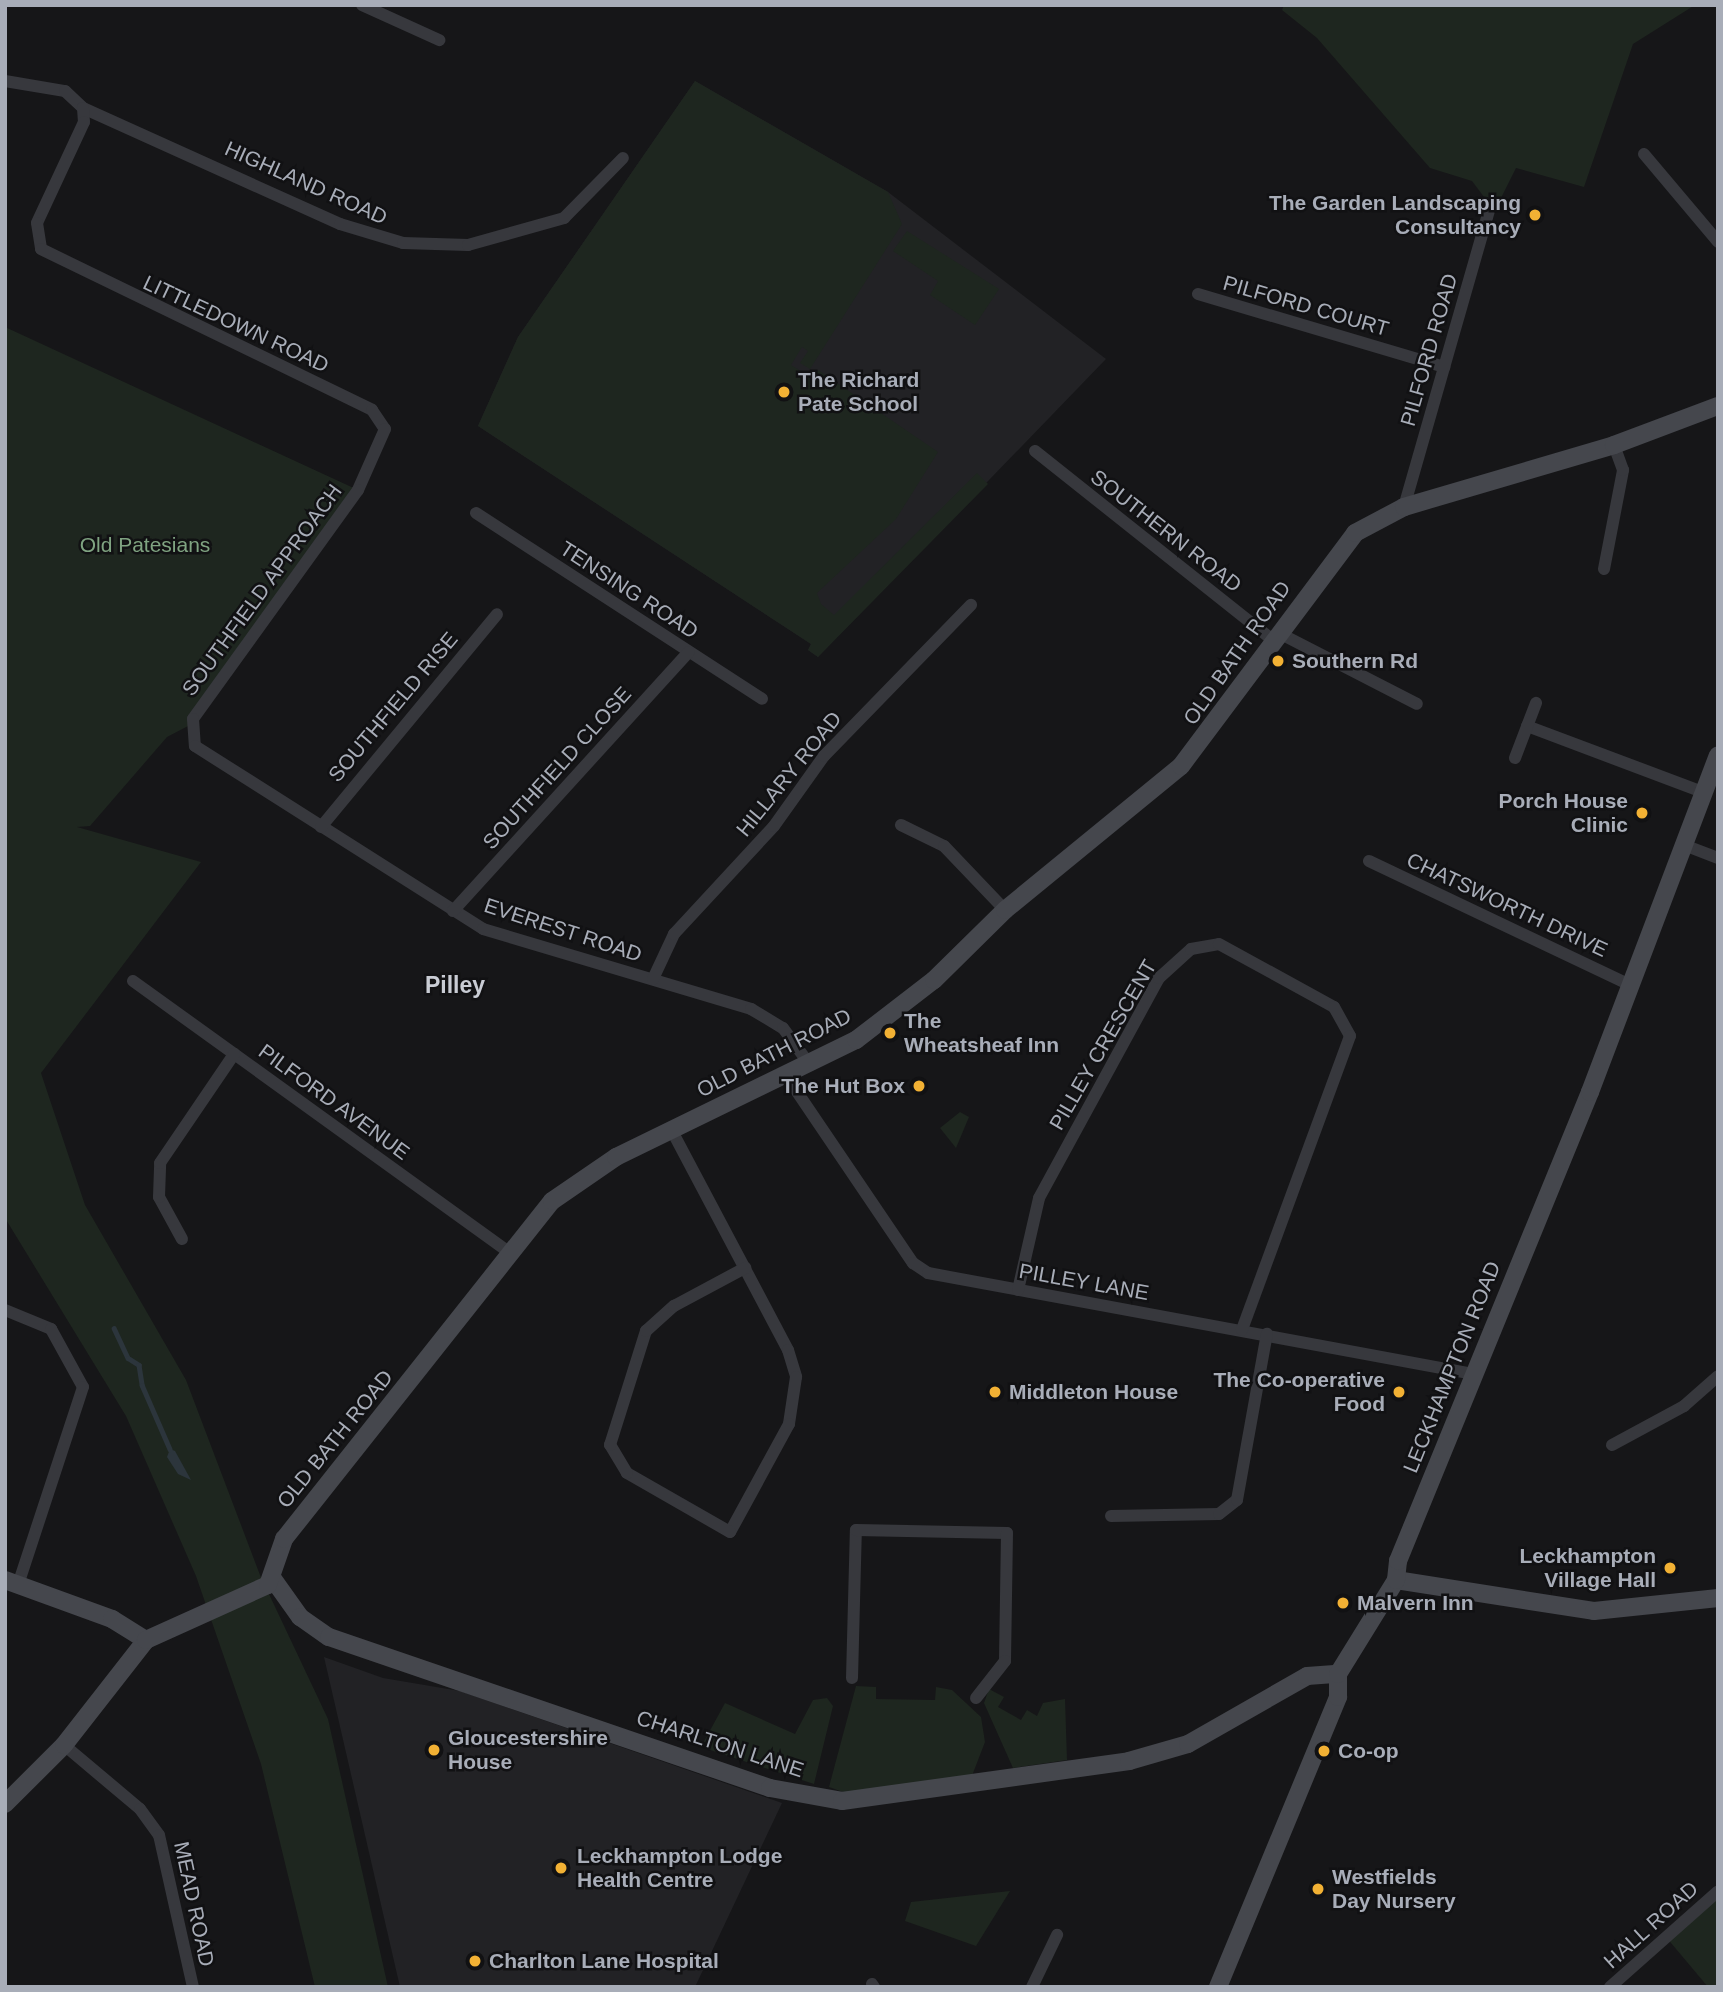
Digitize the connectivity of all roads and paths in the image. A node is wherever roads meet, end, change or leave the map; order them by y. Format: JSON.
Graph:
{"nodes":[{"id":1,"x":362,"y":5,"type":"edge"},
{"id":2,"x":439,"y":40,"type":"dead end"},
{"id":3,"x":5,"y":81,"type":"edge"},
{"id":4,"x":83,"y":108,"type":"junction"},
{"id":5,"x":1644,"y":154,"type":"dead end"},
{"id":6,"x":623,"y":158,"type":"dead end"},
{"id":7,"x":1491,"y":203,"type":"dead end"},
{"id":8,"x":1718,"y":242,"type":"edge"},
{"id":9,"x":1198,"y":294,"type":"dead end"},
{"id":10,"x":1444,"y":367,"type":"junction"},
{"id":11,"x":1718,"y":406,"type":"edge"},
{"id":12,"x":1614,"y":444,"type":"junction"},
{"id":13,"x":1035,"y":452,"type":"dead end"},
{"id":14,"x":379,"y":453,"type":"joint"},
{"id":15,"x":1404,"y":507,"type":"junction"},
{"id":16,"x":476,"y":513,"type":"dead end"},
{"id":17,"x":1604,"y":569,"type":"dead end"},
{"id":18,"x":971,"y":605,"type":"dead end"},
{"id":19,"x":497,"y":614,"type":"dead end"},
{"id":20,"x":1276,"y":637,"type":"junction"},
{"id":21,"x":689,"y":652,"type":"junction"},
{"id":22,"x":762,"y":699,"type":"dead end"},
{"id":23,"x":1536,"y":703,"type":"dead end"},
{"id":24,"x":1417,"y":704,"type":"dead end"},
{"id":25,"x":1527,"y":726,"type":"junction"},
{"id":26,"x":199,"y":750,"type":"joint"},
{"id":27,"x":1718,"y":755,"type":"edge"},
{"id":28,"x":1515,"y":758,"type":"dead end"},
{"id":29,"x":1705,"y":793,"type":"junction"},
{"id":30,"x":901,"y":825,"type":"dead end"},
{"id":31,"x":321,"y":827,"type":"junction"},
{"id":32,"x":1684,"y":845,"type":"junction"},
{"id":33,"x":1718,"y":858,"type":"edge"},
{"id":34,"x":1369,"y":861,"type":"dead end"},
{"id":35,"x":1005,"y":910,"type":"junction"},
{"id":36,"x":453,"y":911,"type":"junction"},
{"id":37,"x":653,"y":979,"type":"junction"},
{"id":38,"x":133,"y":981,"type":"dead end"},
{"id":39,"x":1628,"y":984,"type":"junction"},
{"id":40,"x":234,"y":1054,"type":"junction"},
{"id":41,"x":810,"y":1065,"type":"junction"},
{"id":42,"x":787,"y":1077,"type":"junction"},
{"id":43,"x":671,"y":1129,"type":"junction"},
{"id":44,"x":182,"y":1239,"type":"dead end"},
{"id":45,"x":512,"y":1254,"type":"junction"},
{"id":46,"x":744,"y":1268,"type":"junction"},
{"id":47,"x":1018,"y":1290,"type":"junction"},
{"id":48,"x":5,"y":1310,"type":"edge"},
{"id":49,"x":1242,"y":1330,"type":"junction"},
{"id":50,"x":1268,"y":1334,"type":"junction"},
{"id":51,"x":1473,"y":1374,"type":"junction"},
{"id":52,"x":1718,"y":1376,"type":"edge"},
{"id":53,"x":1612,"y":1445,"type":"dead end"},
{"id":54,"x":1111,"y":1516,"type":"dead end"},
{"id":55,"x":273,"y":1579,"type":"junction"},
{"id":56,"x":1396,"y":1580,"type":"junction"},
{"id":57,"x":12,"y":1582,"type":"edge"},
{"id":58,"x":1718,"y":1598,"type":"edge"},
{"id":59,"x":146,"y":1640,"type":"junction"},
{"id":60,"x":1338,"y":1674,"type":"junction"},
{"id":61,"x":852,"y":1678,"type":"dead end"},
{"id":62,"x":975,"y":1698,"type":"dead end"},
{"id":63,"x":64,"y":1745,"type":"junction"},
{"id":64,"x":5,"y":1804,"type":"edge"},
{"id":65,"x":1718,"y":1891,"type":"edge"},
{"id":66,"x":1057,"y":1935,"type":"dead end"},
{"id":67,"x":192,"y":1987,"type":"edge"},
{"id":68,"x":1032,"y":1987,"type":"edge"},
{"id":69,"x":1218,"y":1987,"type":"edge"},
{"id":70,"x":1610,"y":1987,"type":"edge"}],
"edges":[{"from":1,"to":2,"type":"street"},
{"from":3,"to":4,"type":"street","name":"HIGHLAND ROAD"},
{"from":4,"to":6,"type":"street","name":"HIGHLAND ROAD"},
{"from":4,"to":14,"type":"street","name":"LITTLEDOWN ROAD"},
{"from":5,"to":8,"type":"street"},
{"from":7,"to":10,"type":"street","name":"PILFORD ROAD"},
{"from":9,"to":10,"type":"street","name":"PILFORD COURT"},
{"from":10,"to":15,"type":"street","name":"PILFORD ROAD"},
{"from":11,"to":12,"type":"street","name":"OLD BATH ROAD"},
{"from":12,"to":15,"type":"street","name":"OLD BATH ROAD"},
{"from":12,"to":17,"type":"street"},
{"from":13,"to":20,"type":"street","name":"SOUTHERN ROAD"},
{"from":14,"to":26,"type":"street","name":"SOUTHFIELD APPROACH"},
{"from":15,"to":20,"type":"street","name":"OLD BATH ROAD"},
{"from":16,"to":21,"type":"street","name":"TENSING ROAD"},
{"from":18,"to":37,"type":"street","name":"HILLARY ROAD"},
{"from":19,"to":31,"type":"street","name":"SOUTHFIELD RISE"},
{"from":20,"to":24,"type":"street","name":"SOUTHERN ROAD"},
{"from":20,"to":35,"type":"street","name":"OLD BATH ROAD"},
{"from":21,"to":22,"type":"street","name":"TENSING ROAD"},
{"from":21,"to":36,"type":"street","name":"SOUTHFIELD CLOSE"},
{"from":23,"to":25,"type":"street"},
{"from":25,"to":28,"type":"street"},
{"from":25,"to":29,"type":"street"},
{"from":26,"to":31,"type":"street","name":"EVEREST ROAD"},
{"from":27,"to":29,"type":"street","name":"LECKHAMPTON ROAD"},
{"from":29,"to":32,"type":"street","name":"LECKHAMPTON ROAD"},
{"from":30,"to":35,"type":"street"},
{"from":31,"to":36,"type":"street","name":"EVEREST ROAD"},
{"from":32,"to":33,"type":"street"},
{"from":32,"to":39,"type":"street","name":"LECKHAMPTON ROAD"},
{"from":34,"to":39,"type":"street","name":"CHATSWORTH DRIVE"},
{"from":35,"to":41,"type":"street","name":"OLD BATH ROAD"},
{"from":36,"to":37,"type":"street","name":"EVEREST ROAD"},
{"from":37,"to":41,"type":"street","name":"EVEREST ROAD"},
{"from":38,"to":40,"type":"street","name":"PILFORD AVENUE"},
{"from":39,"to":51,"type":"street","name":"LECKHAMPTON ROAD"},
{"from":40,"to":44,"type":"street"},
{"from":40,"to":45,"type":"street","name":"PILFORD AVENUE"},
{"from":41,"to":42,"type":"street","name":"OLD BATH ROAD"},
{"from":42,"to":43,"type":"street","name":"OLD BATH ROAD"},
{"from":42,"to":47,"type":"street","name":"PILLEY LANE"},
{"from":43,"to":45,"type":"street","name":"OLD BATH ROAD"},
{"from":43,"to":46,"type":"street"},
{"from":45,"to":55,"type":"street","name":"OLD BATH ROAD"},
{"from":46,"to":46,"type":"street"},
{"from":47,"to":49,"type":"street","name":"PILLEY LANE"},
{"from":47,"to":49,"type":"street","name":"PILLEY CRESCENT"},
{"from":48,"to":57,"type":"street"},
{"from":49,"to":50,"type":"street","name":"PILLEY LANE"},
{"from":50,"to":51,"type":"street","name":"PILLEY LANE"},
{"from":50,"to":54,"type":"street"},
{"from":51,"to":56,"type":"street","name":"LECKHAMPTON ROAD"},
{"from":52,"to":53,"type":"street"},
{"from":55,"to":59,"type":"street"},
{"from":55,"to":60,"type":"street","name":"CHARLTON LANE"},
{"from":56,"to":58,"type":"street"},
{"from":56,"to":60,"type":"street","name":"LECKHAMPTON ROAD"},
{"from":57,"to":59,"type":"street"},
{"from":59,"to":63,"type":"street"},
{"from":60,"to":69,"type":"street","name":"LECKHAMPTON ROAD"},
{"from":61,"to":62,"type":"street"},
{"from":63,"to":64,"type":"street"},
{"from":63,"to":67,"type":"street","name":"MEAD ROAD"},
{"from":65,"to":70,"type":"street","name":"HALL ROAD"},
{"from":66,"to":68,"type":"street"}]}
